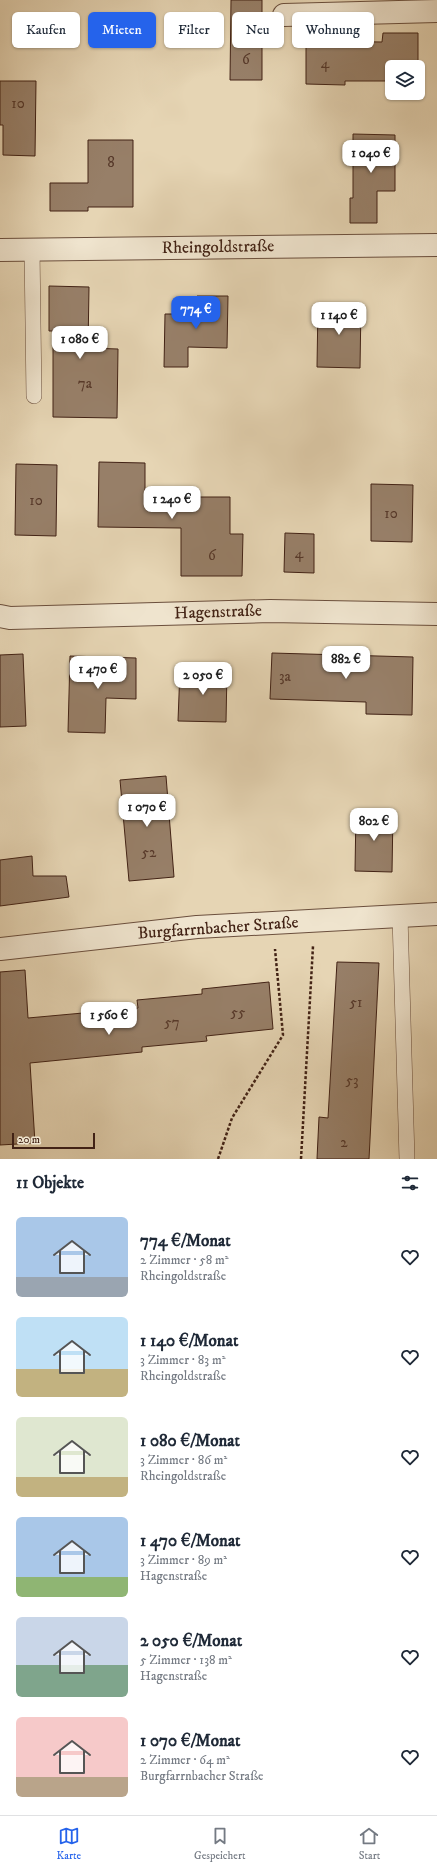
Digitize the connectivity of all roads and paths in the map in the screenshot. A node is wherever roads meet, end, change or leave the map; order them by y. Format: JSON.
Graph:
{"nodes":[{"id":1,"x":437,"y":11,"type":"edge"},
{"id":2,"x":284,"y":15,"type":"dead end"},
{"id":3,"x":437,"y":245,"type":"edge"},
{"id":4,"x":32,"y":249,"type":"junction"},
{"id":5,"x":0,"y":250,"type":"edge"},
{"id":6,"x":34,"y":396,"type":"dead end"},
{"id":7,"x":437,"y":614,"type":"edge"},
{"id":8,"x":0,"y":616,"type":"edge"},
{"id":9,"x":437,"y":914,"type":"edge"},
{"id":10,"x":400,"y":916,"type":"junction"},
{"id":11,"x":315,"y":922,"type":"junction"},
{"id":12,"x":272,"y":924,"type":"junction"},
{"id":13,"x":0,"y":949,"type":"edge"},
{"id":14,"x":218,"y":1159,"type":"edge"},
{"id":15,"x":301,"y":1159,"type":"edge"},
{"id":16,"x":407,"y":1159,"type":"edge"}],
"edges":[{"from":1,"to":2,"type":"street"},
{"from":3,"to":4,"type":"street","name":"Rheingoldstraße"},
{"from":4,"to":5,"type":"street","name":"Rheingoldstraße"},
{"from":4,"to":6,"type":"lane"},
{"from":7,"to":8,"type":"street","name":"Hagenstraße"},
{"from":9,"to":10,"type":"street","name":"Burgfarrnbacher Straße"},
{"from":10,"to":11,"type":"street","name":"Burgfarrnbacher Straße"},
{"from":10,"to":16,"type":"lane"},
{"from":11,"to":12,"type":"street","name":"Burgfarrnbacher Straße"},
{"from":11,"to":15,"type":"path"},
{"from":12,"to":13,"type":"street","name":"Burgfarrnbacher Straße"},
{"from":12,"to":14,"type":"path"}]}
